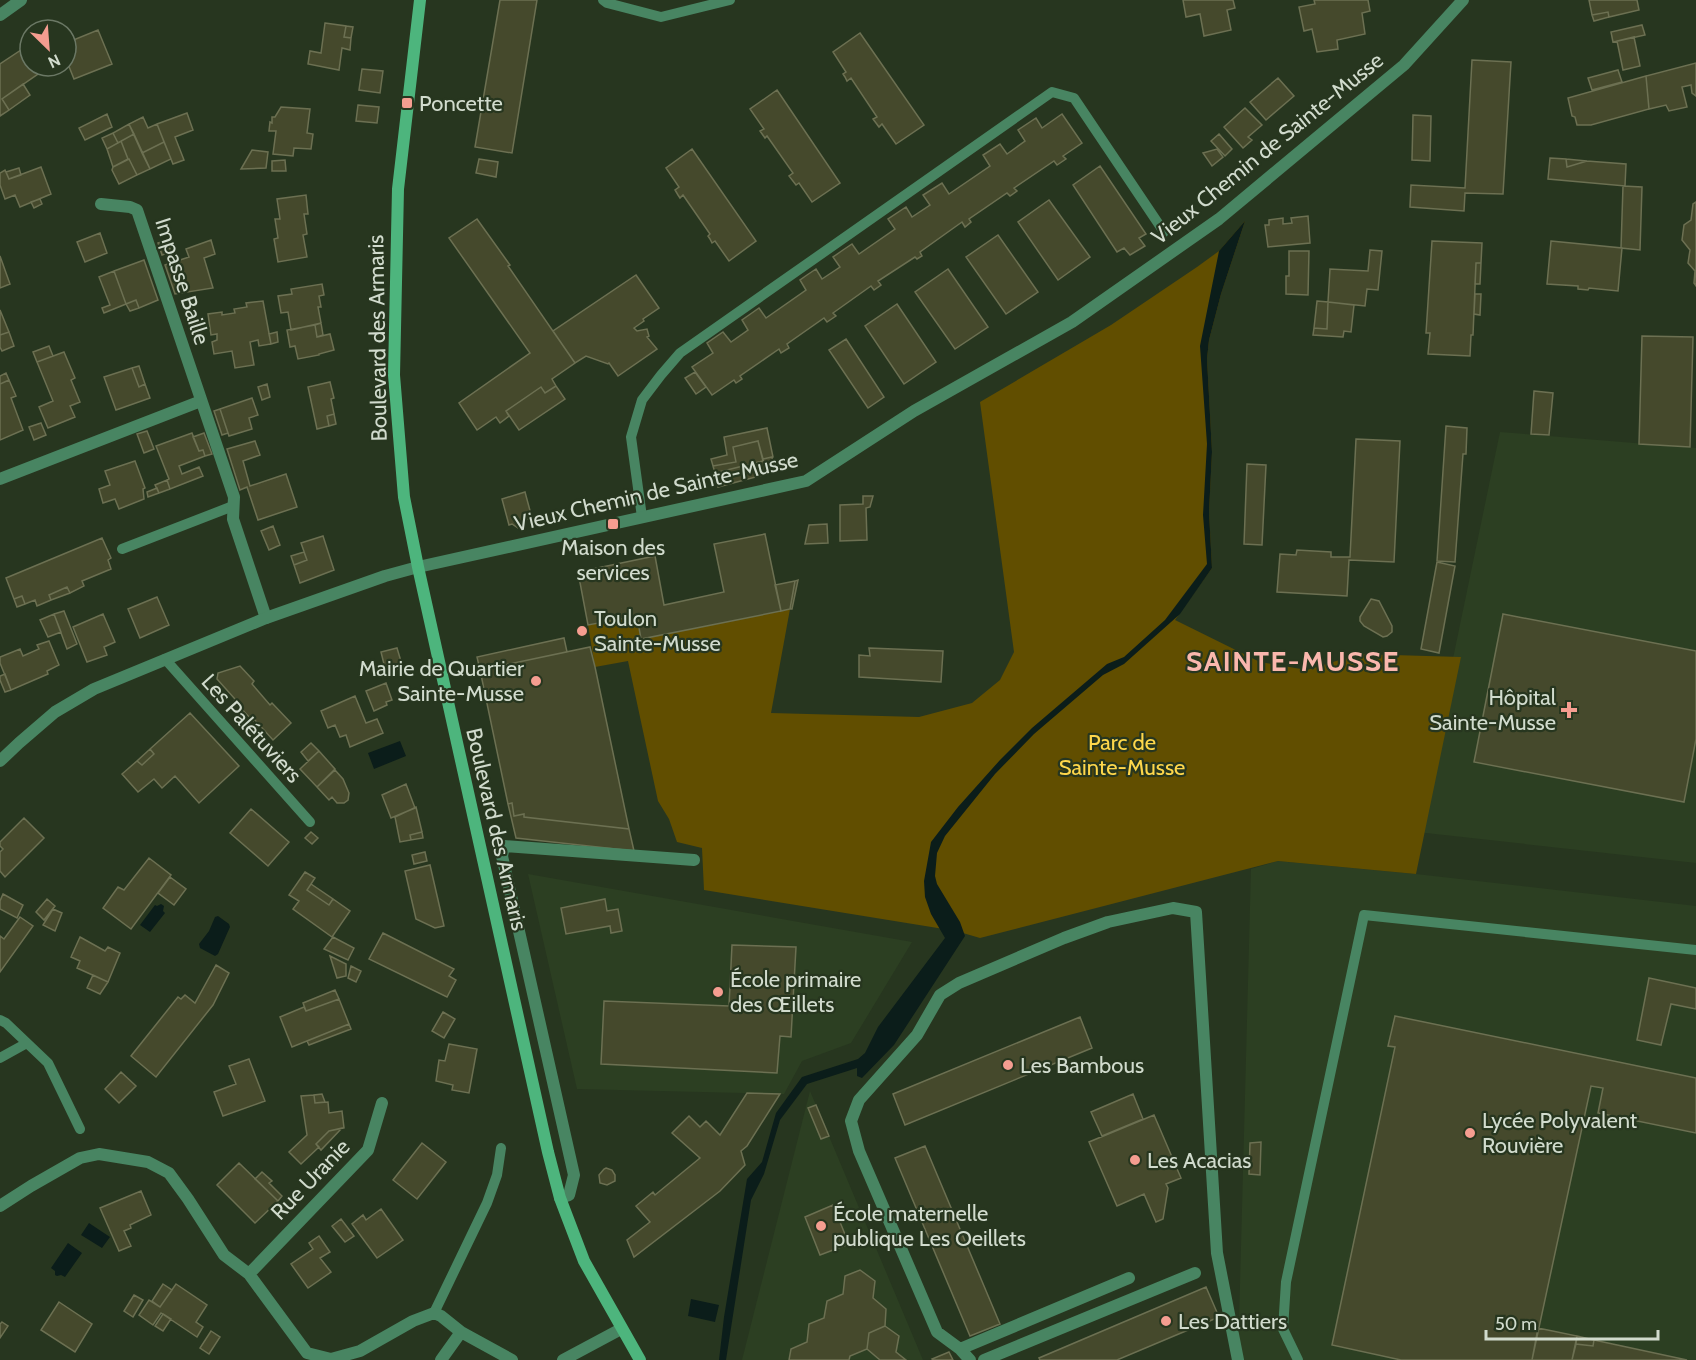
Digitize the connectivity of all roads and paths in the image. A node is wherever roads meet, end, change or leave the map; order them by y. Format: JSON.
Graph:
{"nodes":[{"id":1,"x":21,"y":0,"type":"edge"},
{"id":2,"x":420,"y":0,"type":"edge"},
{"id":3,"x":603,"y":0,"type":"edge"},
{"id":4,"x":730,"y":0,"type":"edge"},
{"id":5,"x":1463,"y":0,"type":"edge"},
{"id":6,"x":0,"y":15,"type":"edge"},
{"id":7,"x":101,"y":204,"type":"dead end"},
{"id":8,"x":1164,"y":232,"type":"dead end"},
{"id":9,"x":201,"y":401,"type":"junction"},
{"id":10,"x":0,"y":479,"type":"edge"},
{"id":11,"x":233,"y":506,"type":"junction"},
{"id":12,"x":642,"y":517,"type":"junction"},
{"id":13,"x":122,"y":549,"type":"dead end"},
{"id":14,"x":418,"y":567,"type":"junction"},
{"id":15,"x":266,"y":618,"type":"junction"},
{"id":16,"x":165,"y":659,"type":"junction"},
{"id":17,"x":0,"y":761,"type":"edge"},
{"id":18,"x":310,"y":822,"type":"dead end"},
{"id":19,"x":694,"y":860,"type":"dead end"},
{"id":20,"x":1696,"y":950,"type":"edge"},
{"id":21,"x":0,"y":1020,"type":"edge"},
{"id":22,"x":27,"y":1043,"type":"junction"},
{"id":23,"x":0,"y":1058,"type":"edge"},
{"id":24,"x":382,"y":1103,"type":"dead end"},
{"id":25,"x":80,"y":1129,"type":"dead end"},
{"id":26,"x":501,"y":1148,"type":"dead end"},
{"id":27,"x":560,"y":1198,"type":"junction"},
{"id":28,"x":0,"y":1206,"type":"edge"},
{"id":29,"x":1195,"y":1273,"type":"dead end"},
{"id":30,"x":249,"y":1274,"type":"junction"},
{"id":31,"x":1129,"y":1278,"type":"dead end"},
{"id":32,"x":434,"y":1313,"type":"junction"},
{"id":33,"x":621,"y":1329,"type":"junction"},
{"id":34,"x":460,"y":1332,"type":"junction"},
{"id":35,"x":960,"y":1349,"type":"junction"},
{"id":36,"x":441,"y":1360,"type":"edge"},
{"id":37,"x":512,"y":1360,"type":"edge"},
{"id":38,"x":563,"y":1360,"type":"edge"},
{"id":39,"x":640,"y":1360,"type":"edge"},
{"id":40,"x":970,"y":1360,"type":"edge"},
{"id":41,"x":984,"y":1360,"type":"edge"},
{"id":42,"x":1238,"y":1360,"type":"edge"},
{"id":43,"x":1298,"y":1360,"type":"edge"}],
"edges":[{"from":1,"to":6,"type":"street"},
{"from":2,"to":14,"type":"main road","name":"Boulevard des Armaris"},
{"from":3,"to":4,"type":"lane"},
{"from":5,"to":12,"type":"street","name":"Vieux Chemin de Sainte-Musse"},
{"from":7,"to":9,"type":"street","name":"Impasse Baille"},
{"from":8,"to":12,"type":"lane"},
{"from":9,"to":10,"type":"street"},
{"from":9,"to":11,"type":"street","name":"Impasse Baille"},
{"from":11,"to":13,"type":"lane"},
{"from":11,"to":15,"type":"street","name":"Impasse Baille"},
{"from":12,"to":14,"type":"street","name":"Vieux Chemin de Sainte-Musse"},
{"from":14,"to":15,"type":"street","name":"Vieux Chemin de Sainte-Musse"},
{"from":14,"to":27,"type":"main road","name":"Boulevard des Armaris"},
{"from":15,"to":16,"type":"street","name":"Vieux Chemin de Sainte-Musse"},
{"from":16,"to":17,"type":"street","name":"Vieux Chemin de Sainte-Musse"},
{"from":16,"to":18,"type":"lane","name":"Les Palétuviers"},
{"from":19,"to":27,"type":"street"},
{"from":20,"to":43,"type":"lane"},
{"from":21,"to":22,"type":"lane"},
{"from":22,"to":23,"type":"lane"},
{"from":22,"to":25,"type":"lane"},
{"from":24,"to":30,"type":"street","name":"Rue Uranie"},
{"from":26,"to":32,"type":"lane"},
{"from":27,"to":33,"type":"main road","name":"Boulevard des Armaris"},
{"from":28,"to":30,"type":"street"},
{"from":29,"to":41,"type":"street"},
{"from":30,"to":32,"type":"street"},
{"from":31,"to":35,"type":"street"},
{"from":32,"to":34,"type":"street"},
{"from":33,"to":38,"type":"street"},
{"from":33,"to":39,"type":"main road","name":"Boulevard des Armaris"},
{"from":34,"to":36,"type":"street"},
{"from":34,"to":37,"type":"street"},
{"from":35,"to":40,"type":"street"},
{"from":35,"to":42,"type":"street"}]}
